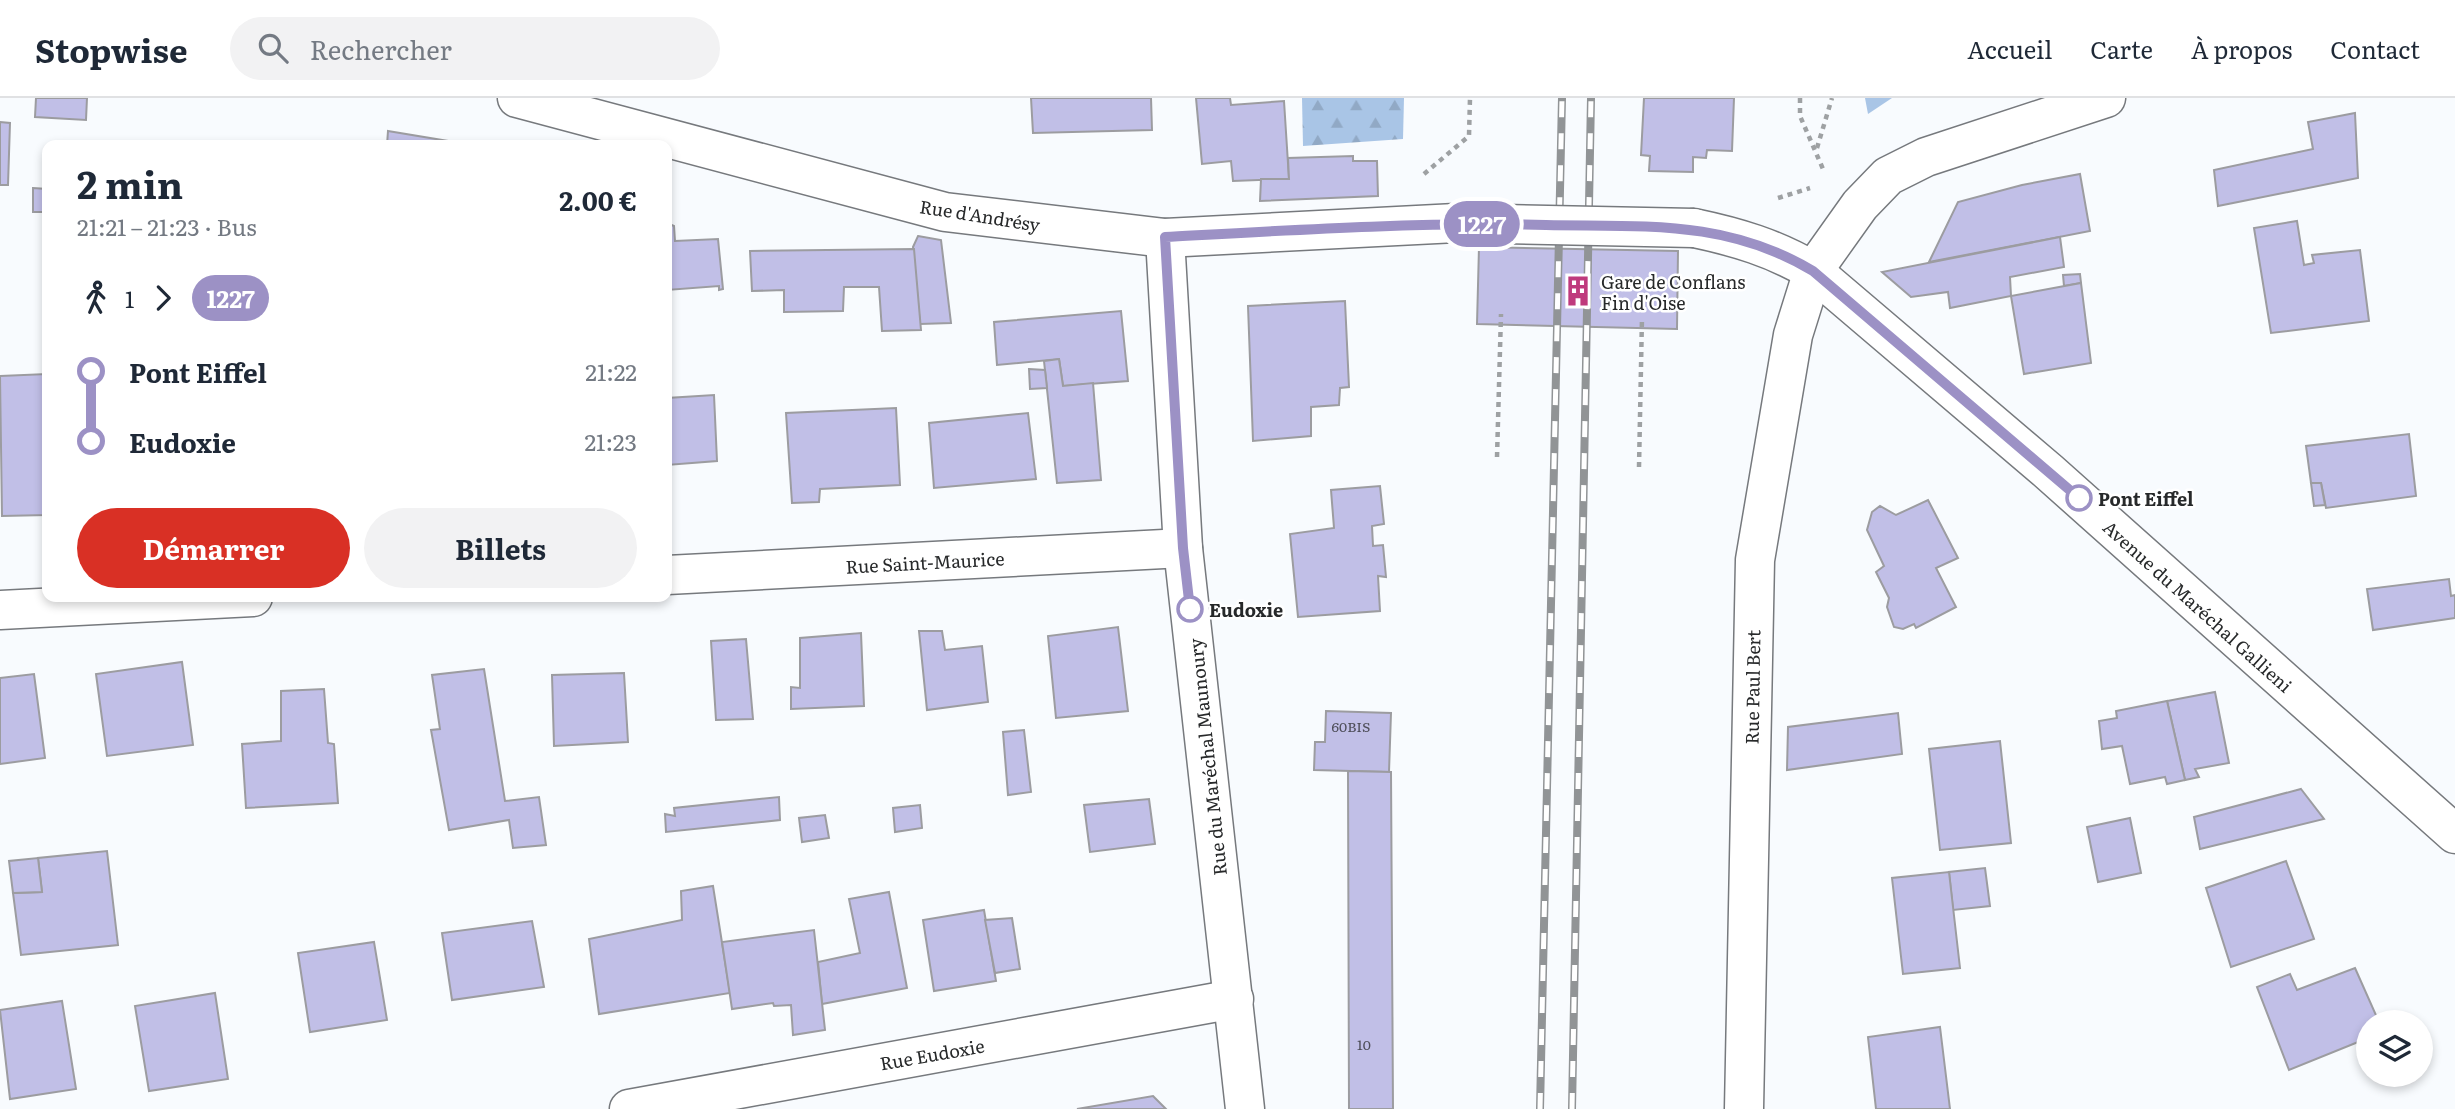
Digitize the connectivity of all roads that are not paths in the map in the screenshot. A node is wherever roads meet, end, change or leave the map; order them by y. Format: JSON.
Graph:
{"nodes":[{"id":1,"x":517,"y":98,"type":"edge"},
{"id":2,"x":2106,"y":98,"type":"edge"},
{"id":3,"x":1694,"y":228,"type":"joint"},
{"id":4,"x":1165,"y":237,"type":"junction"},
{"id":5,"x":1813,"y":271,"type":"junction"},
{"id":6,"x":1183,"y":548,"type":"junction"},
{"id":7,"x":672,"y":575,"type":"edge"},
{"id":8,"x":156,"y":602,"type":"edge"},
{"id":9,"x":0,"y":610,"type":"edge"},
{"id":10,"x":2455,"y":834,"type":"edge"},
{"id":11,"x":1234,"y":999,"type":"junction"},
{"id":12,"x":629,"y":1109,"type":"edge"},
{"id":13,"x":1245,"y":1109,"type":"edge"},
{"id":14,"x":1744,"y":1109,"type":"edge"}],
"edges":[{"from":1,"to":4,"type":"street","name":"Rue d'Andrésy"},
{"from":2,"to":5,"type":"street","name":"Rue Paul Bert"},
{"from":3,"to":4,"type":"street","name":"Rue d'Andrésy","bridge":true},
{"from":3,"to":5,"type":"street","name":"Avenue du Maréchal Gallieni"},
{"from":4,"to":6,"type":"street","name":"Rue du Maréchal Maunoury"},
{"from":5,"to":10,"type":"street","name":"Avenue du Maréchal Gallieni"},
{"from":5,"to":14,"type":"street","name":"Rue Paul Bert"},
{"from":6,"to":7,"type":"street","name":"Rue Saint-Maurice"},
{"from":6,"to":11,"type":"street","name":"Rue du Maréchal Maunoury"},
{"from":8,"to":9,"type":"street"},
{"from":11,"to":12,"type":"street","name":"Rue Eudoxie"},
{"from":11,"to":13,"type":"street","name":"Rue du Maréchal Maunoury"}]}
